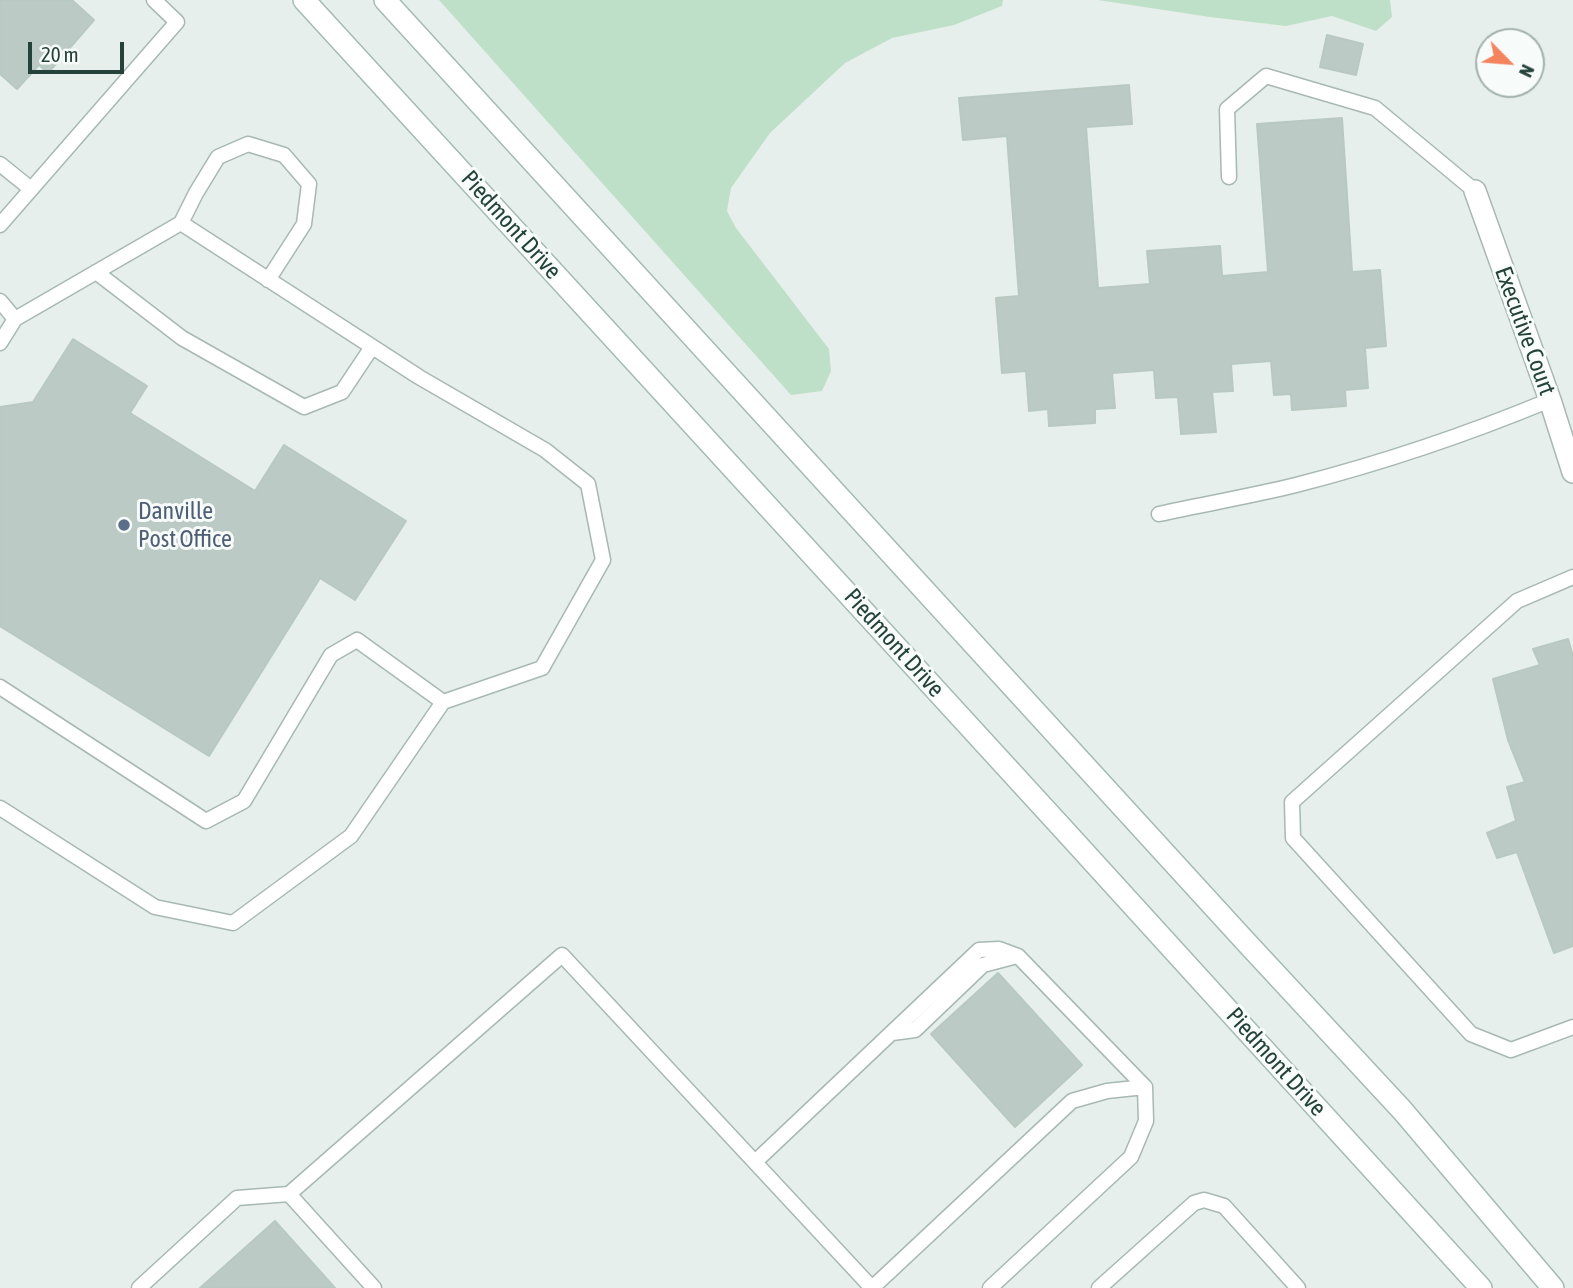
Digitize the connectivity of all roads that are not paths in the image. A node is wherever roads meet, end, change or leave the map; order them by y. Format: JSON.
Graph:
{"nodes":[{"id":1,"x":154,"y":0,"type":"edge"},
{"id":2,"x":304,"y":0,"type":"edge"},
{"id":3,"x":385,"y":0,"type":"edge"},
{"id":4,"x":0,"y":164,"type":"edge"},
{"id":5,"x":1228,"y":177,"type":"dead end"},
{"id":6,"x":32,"y":189,"type":"junction"},
{"id":7,"x":1475,"y":191,"type":"joint"},
{"id":8,"x":181,"y":223,"type":"junction"},
{"id":9,"x":0,"y":225,"type":"edge"},
{"id":10,"x":96,"y":272,"type":"junction"},
{"id":11,"x":268,"y":280,"type":"junction"},
{"id":12,"x":0,"y":301,"type":"edge"},
{"id":13,"x":15,"y":319,"type":"junction"},
{"id":14,"x":0,"y":342,"type":"edge"},
{"id":15,"x":372,"y":347,"type":"junction"},
{"id":16,"x":1550,"y":400,"type":"junction"},
{"id":17,"x":1573,"y":472,"type":"edge"},
{"id":18,"x":1159,"y":514,"type":"dead end"},
{"id":19,"x":1573,"y":577,"type":"edge"},
{"id":20,"x":0,"y":687,"type":"edge"},
{"id":21,"x":443,"y":702,"type":"junction"},
{"id":22,"x":0,"y":808,"type":"edge"},
{"id":23,"x":1573,"y":1027,"type":"edge"},
{"id":24,"x":1144,"y":1087,"type":"junction"},
{"id":25,"x":755,"y":1162,"type":"junction"},
{"id":26,"x":289,"y":1194,"type":"junction"},
{"id":27,"x":139,"y":1288,"type":"edge"},
{"id":28,"x":374,"y":1288,"type":"edge"},
{"id":29,"x":872,"y":1288,"type":"edge"},
{"id":30,"x":990,"y":1288,"type":"edge"},
{"id":31,"x":1099,"y":1288,"type":"edge"},
{"id":32,"x":1298,"y":1288,"type":"edge"},
{"id":33,"x":1481,"y":1288,"type":"edge"},
{"id":34,"x":1553,"y":1288,"type":"edge"}],
"edges":[{"from":1,"to":6,"type":"lane"},
{"from":2,"to":33,"type":"main road","name":"Piedmont Drive"},
{"from":3,"to":34,"type":"main road"},
{"from":4,"to":6,"type":"lane"},
{"from":5,"to":7,"type":"lane"},
{"from":6,"to":9,"type":"lane"},
{"from":7,"to":16,"type":"main road","name":"Executive Court"},
{"from":8,"to":10,"type":"lane"},
{"from":8,"to":11,"type":"lane"},
{"from":8,"to":11,"type":"lane"},
{"from":10,"to":13,"type":"lane"},
{"from":10,"to":15,"type":"lane"},
{"from":11,"to":15,"type":"lane"},
{"from":12,"to":13,"type":"lane"},
{"from":13,"to":14,"type":"lane"},
{"from":15,"to":21,"type":"lane"},
{"from":16,"to":17,"type":"main road","name":"Executive Court"},
{"from":16,"to":18,"type":"lane"},
{"from":19,"to":23,"type":"lane"},
{"from":20,"to":21,"type":"lane"},
{"from":21,"to":22,"type":"lane"},
{"from":24,"to":25,"type":"lane"},
{"from":24,"to":29,"type":"lane"},
{"from":24,"to":30,"type":"lane"},
{"from":25,"to":26,"type":"lane"},
{"from":25,"to":29,"type":"lane"},
{"from":26,"to":27,"type":"lane"},
{"from":26,"to":28,"type":"lane"},
{"from":31,"to":32,"type":"lane"}]}
